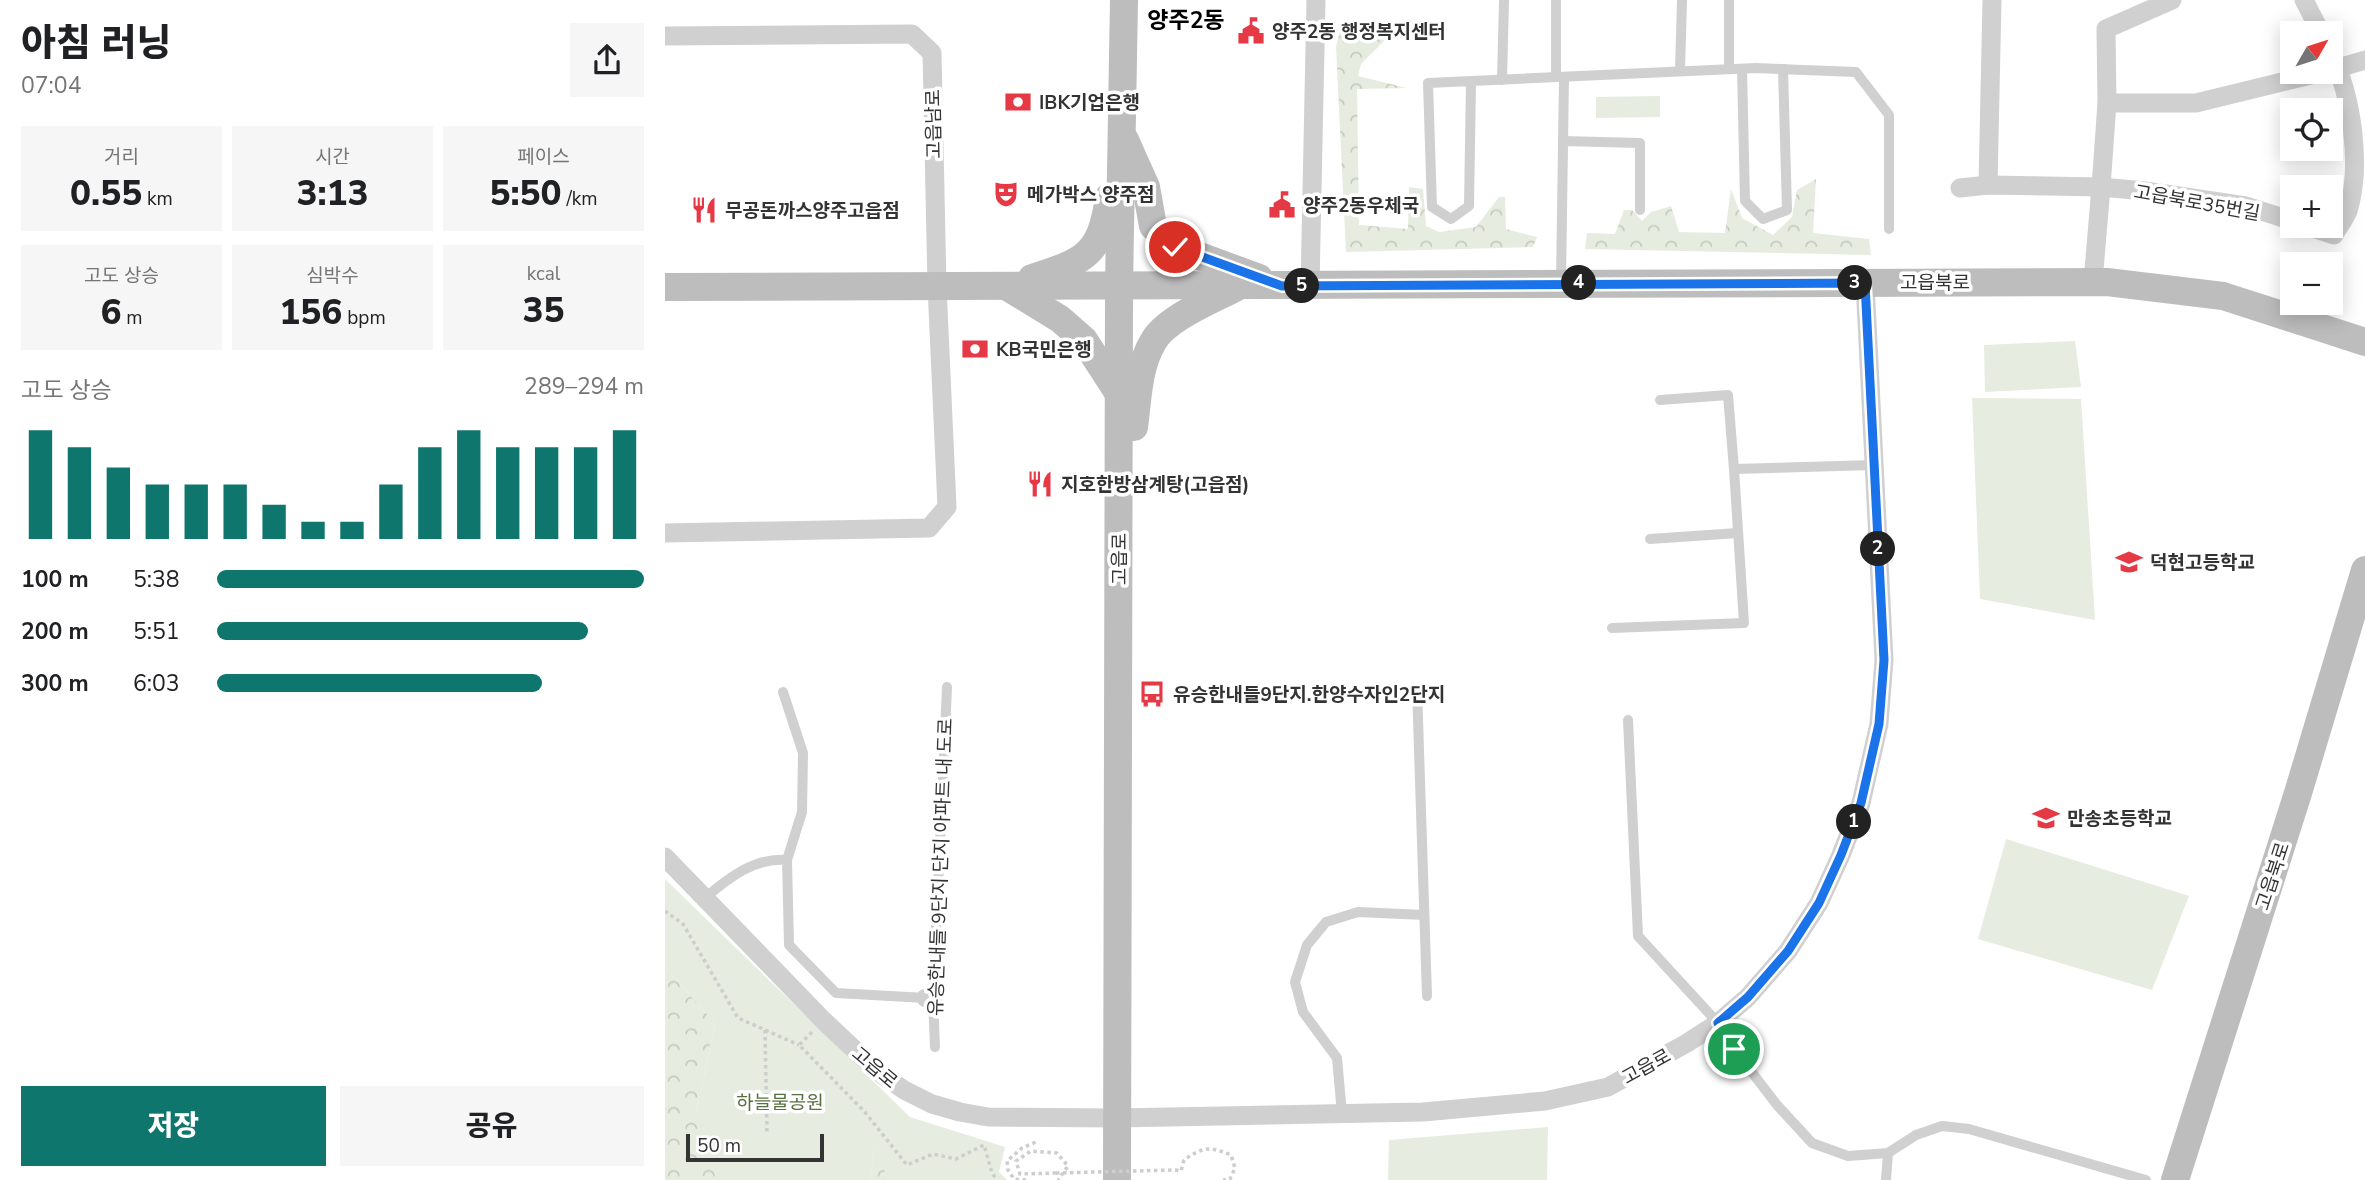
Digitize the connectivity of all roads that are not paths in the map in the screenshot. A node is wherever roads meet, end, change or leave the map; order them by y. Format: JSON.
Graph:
{"nodes":[{"id":1,"x":1124,"y":0,"type":"edge"},
{"id":2,"x":1316,"y":0,"type":"edge"},
{"id":3,"x":1504,"y":0,"type":"edge"},
{"id":4,"x":1556,"y":0,"type":"edge"},
{"id":5,"x":1682,"y":0,"type":"edge"},
{"id":6,"x":1730,"y":0,"type":"edge"},
{"id":7,"x":1992,"y":0,"type":"edge"},
{"id":8,"x":2172,"y":0,"type":"edge"},
{"id":9,"x":2304,"y":0,"type":"edge"},
{"id":10,"x":2315,"y":21,"type":"edge"},
{"id":11,"x":665,"y":36,"type":"edge"},
{"id":12,"x":2365,"y":60,"type":"edge"},
{"id":13,"x":2343,"y":64,"type":"edge"},
{"id":14,"x":1729,"y":69,"type":"junction"},
{"id":15,"x":1742,"y":69,"type":"junction"},
{"id":16,"x":1783,"y":69,"type":"junction"},
{"id":17,"x":1680,"y":71,"type":"junction"},
{"id":18,"x":1560,"y":77,"type":"junction"},
{"id":19,"x":1502,"y":80,"type":"junction"},
{"id":20,"x":2280,"y":80,"type":"edge"},
{"id":21,"x":1471,"y":82,"type":"junction"},
{"id":22,"x":2338,"y":84,"type":"edge"},
{"id":23,"x":2107,"y":103,"type":"junction"},
{"id":24,"x":1122,"y":123,"type":"junction"},
{"id":25,"x":1563,"y":141,"type":"junction"},
{"id":26,"x":1988,"y":185,"type":"junction"},
{"id":27,"x":2101,"y":187,"type":"junction"},
{"id":28,"x":1960,"y":188,"type":"dead end"},
{"id":29,"x":1640,"y":210,"type":"dead end"},
{"id":30,"x":2280,"y":217,"type":"edge"},
{"id":31,"x":2343,"y":220,"type":"edge"},
{"id":32,"x":1889,"y":229,"type":"dead end"},
{"id":33,"x":2093,"y":282,"type":"junction"},
{"id":34,"x":1562,"y":283,"type":"junction"},
{"id":35,"x":1865,"y":283,"type":"junction"},
{"id":36,"x":937,"y":286,"type":"junction"},
{"id":37,"x":1006,"y":286,"type":"junction"},
{"id":38,"x":1119,"y":286,"type":"junction"},
{"id":39,"x":1240,"y":286,"type":"junction"},
{"id":40,"x":1282,"y":286,"type":"junction"},
{"id":41,"x":1310,"y":286,"type":"junction"},
{"id":42,"x":665,"y":287,"type":"edge"},
{"id":43,"x":2365,"y":342,"type":"edge"},
{"id":44,"x":1119,"y":394,"type":"junction"},
{"id":45,"x":1660,"y":400,"type":"dead end"},
{"id":46,"x":1119,"y":453,"type":"junction"},
{"id":47,"x":1874,"y":465,"type":"junction"},
{"id":48,"x":1734,"y":469,"type":"junction"},
{"id":49,"x":665,"y":533,"type":"edge"},
{"id":50,"x":1738,"y":533,"type":"junction"},
{"id":51,"x":1650,"y":539,"type":"dead end"},
{"id":52,"x":2365,"y":570,"type":"edge"},
{"id":53,"x":1612,"y":628,"type":"dead end"},
{"id":54,"x":947,"y":687,"type":"dead end"},
{"id":55,"x":1417,"y":688,"type":"dead end"},
{"id":56,"x":783,"y":692,"type":"dead end"},
{"id":57,"x":1628,"y":720,"type":"dead end"},
{"id":58,"x":665,"y":857,"type":"edge"},
{"id":59,"x":787,"y":860,"type":"junction"},
{"id":60,"x":705,"y":898,"type":"junction"},
{"id":61,"x":1424,"y":915,"type":"junction"},
{"id":62,"x":1427,"y":996,"type":"dead end"},
{"id":63,"x":930,"y":998,"type":"junction"},
{"id":64,"x":1718,"y":1023,"type":"junction"},
{"id":65,"x":935,"y":1047,"type":"dead end"},
{"id":66,"x":1342,"y":1114,"type":"junction"},
{"id":67,"x":1117,"y":1118,"type":"junction"},
{"id":68,"x":1888,"y":1153,"type":"junction"},
{"id":69,"x":1117,"y":1180,"type":"edge"},
{"id":70,"x":1886,"y":1180,"type":"edge"},
{"id":71,"x":2146,"y":1180,"type":"edge"},
{"id":72,"x":2175,"y":1180,"type":"edge"}],
"edges":[{"from":1,"to":24,"type":"street","name":"고읍로"},
{"from":2,"to":41,"type":"street"},
{"from":3,"to":19,"type":"lane"},
{"from":4,"to":18,"type":"lane"},
{"from":5,"to":17,"type":"lane"},
{"from":6,"to":14,"type":"lane"},
{"from":7,"to":26,"type":"street"},
{"from":8,"to":23,"type":"street"},
{"from":9,"to":10,"type":"street"},
{"from":11,"to":36,"type":"street","name":"고읍남로"},
{"from":12,"to":13,"type":"street"},
{"from":14,"to":15,"type":"lane"},
{"from":14,"to":17,"type":"lane"},
{"from":15,"to":16,"type":"lane"},
{"from":15,"to":16,"type":"lane"},
{"from":16,"to":32,"type":"lane"},
{"from":17,"to":18,"type":"lane"},
{"from":18,"to":19,"type":"lane"},
{"from":18,"to":25,"type":"lane"},
{"from":19,"to":21,"type":"lane"},
{"from":20,"to":23,"type":"street"},
{"from":21,"to":21,"type":"lane"},
{"from":22,"to":31,"type":"street"},
{"from":23,"to":27,"type":"street"},
{"from":24,"to":37,"type":"street"},
{"from":24,"to":38,"type":"street","name":"고읍로"},
{"from":24,"to":40,"type":"street"},
{"from":25,"to":29,"type":"lane"},
{"from":25,"to":34,"type":"lane"},
{"from":26,"to":27,"type":"street","name":"고읍북로35번길"},
{"from":26,"to":28,"type":"street","name":"고읍북로35번길"},
{"from":27,"to":30,"type":"street","name":"고읍북로35번길"},
{"from":27,"to":33,"type":"street"},
{"from":33,"to":35,"type":"street","name":"고읍북로"},
{"from":33,"to":43,"type":"street","name":"고읍북로"},
{"from":34,"to":35,"type":"street","name":"고읍북로"},
{"from":34,"to":41,"type":"street","name":"고읍북로"},
{"from":35,"to":47,"type":"street","name":"고읍로"},
{"from":36,"to":37,"type":"street"},
{"from":36,"to":42,"type":"street"},
{"from":36,"to":49,"type":"street","name":"고읍남로"},
{"from":37,"to":38,"type":"street"},
{"from":37,"to":44,"type":"street"},
{"from":38,"to":39,"type":"street","name":"고읍북로"},
{"from":38,"to":44,"type":"street","name":"고읍로"},
{"from":39,"to":40,"type":"street","name":"고읍북로"},
{"from":39,"to":46,"type":"street"},
{"from":40,"to":41,"type":"street","name":"고읍북로"},
{"from":44,"to":46,"type":"street","name":"고읍로"},
{"from":45,"to":48,"type":"lane"},
{"from":46,"to":67,"type":"street","name":"고읍로"},
{"from":47,"to":48,"type":"lane"},
{"from":47,"to":64,"type":"street","name":"고읍로"},
{"from":48,"to":50,"type":"lane"},
{"from":50,"to":51,"type":"lane"},
{"from":50,"to":53,"type":"lane"},
{"from":52,"to":72,"type":"street","name":"고읍북로"},
{"from":54,"to":63,"type":"lane","name":"유승한내들 9단지 단지 아파트 내 도로"},
{"from":55,"to":61,"type":"lane"},
{"from":56,"to":59,"type":"lane","name":"유승한내들 9단지 단지 아파트 내 도로"},
{"from":57,"to":64,"type":"lane"},
{"from":58,"to":60,"type":"street","name":"고읍로"},
{"from":59,"to":60,"type":"lane"},
{"from":59,"to":63,"type":"lane","name":"유승한내들 9단지 단지 아파트 내 도로"},
{"from":60,"to":67,"type":"street","name":"고읍로"},
{"from":61,"to":62,"type":"lane"},
{"from":61,"to":66,"type":"lane"},
{"from":63,"to":65,"type":"lane","name":"유승한내들 9단지 단지 아파트 내 도로"},
{"from":64,"to":66,"type":"street","name":"고읍로"},
{"from":64,"to":68,"type":"lane"},
{"from":66,"to":67,"type":"street","name":"고읍로"},
{"from":67,"to":69,"type":"street","name":"고읍로"},
{"from":68,"to":70,"type":"lane"},
{"from":68,"to":71,"type":"lane"}]}
